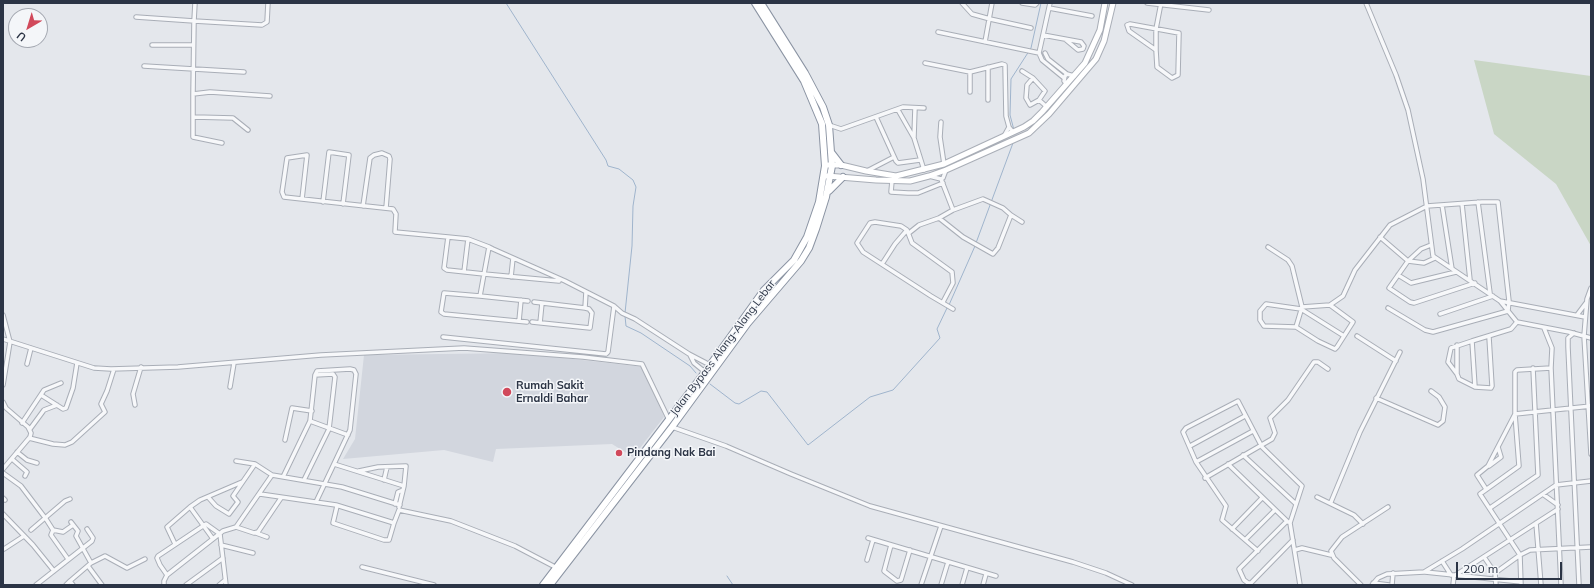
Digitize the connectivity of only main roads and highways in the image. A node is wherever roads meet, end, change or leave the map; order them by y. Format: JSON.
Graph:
{"nodes":[{"id":1,"x":755,"y":3,"type":"edge"},
{"id":2,"x":761,"y":3,"type":"edge"},
{"id":3,"x":831,"y":152,"type":"junction"},
{"id":4,"x":828,"y":165,"type":"junction"},
{"id":5,"x":843,"y":166,"type":"road end"},
{"id":6,"x":827,"y":176,"type":"junction"},
{"id":7,"x":844,"y":177,"type":"road end"},
{"id":8,"x":826,"y":197,"type":"junction"},
{"id":9,"x":704,"y":377,"type":"junction"},
{"id":10,"x":558,"y":569,"type":"junction"},
{"id":11,"x":543,"y":585,"type":"edge"},
{"id":12,"x":550,"y":585,"type":"edge"}],
"edges":[{"from":1,"to":4,"type":"highway","name":"Jalan Bypass Alang-Alang Lebar"},
{"from":2,"to":3,"type":"highway","name":"Jalan Bypass Alang-Alang Lebar"},
{"from":3,"to":4,"type":"highway","name":"Jalan Bypass Alang-Alang Lebar"},
{"from":3,"to":5,"type":"highway"},
{"from":4,"to":6,"type":"highway","name":"Jalan Bypass Alang-Alang Lebar"},
{"from":6,"to":8,"type":"highway","name":"Jalan Bypass Alang-Alang Lebar"},
{"from":6,"to":9,"type":"highway","name":"Jalan Bypass Alang-Alang Lebar"},
{"from":7,"to":8,"type":"highway"},
{"from":8,"to":9,"type":"highway","name":"Jalan Bypass Alang-Alang Lebar"},
{"from":9,"to":10,"type":"highway","name":"Jalan Bypass Alang-Alang Lebar"},
{"from":9,"to":10,"type":"highway","name":"Jalan Bypass Alang-Alang Lebar"},
{"from":10,"to":11,"type":"highway","name":"Jalan Bypass Alang-Alang Lebar"},
{"from":10,"to":12,"type":"highway","name":"Jalan Bypass Alang-Alang Lebar"}]}
